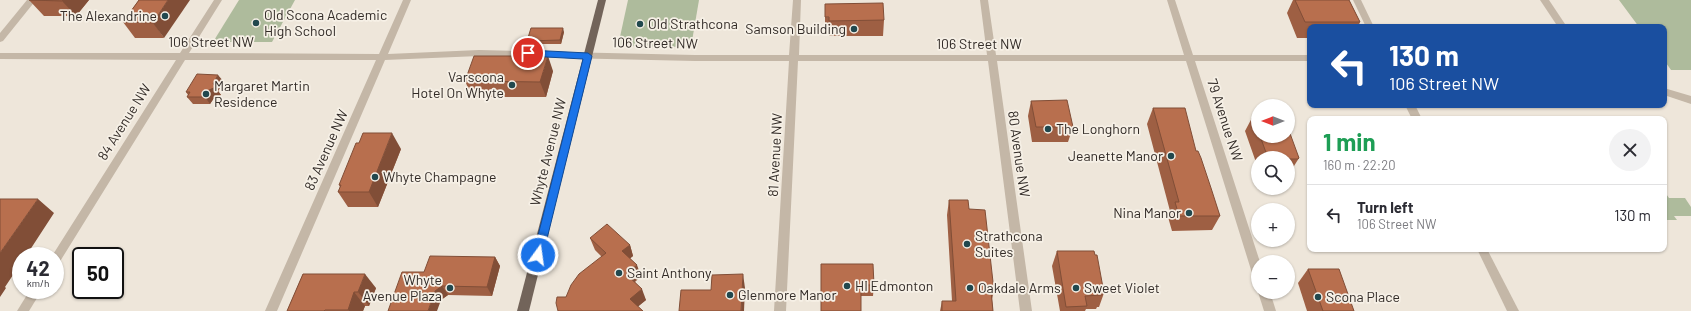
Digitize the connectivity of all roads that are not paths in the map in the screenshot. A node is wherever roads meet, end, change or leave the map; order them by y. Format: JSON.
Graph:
{"nodes":[{"id":1,"x":32,"y":0,"type":"edge"},
{"id":2,"x":218,"y":0,"type":"edge"},
{"id":3,"x":407,"y":0,"type":"edge"},
{"id":4,"x":602,"y":0,"type":"edge"},
{"id":5,"x":797,"y":0,"type":"edge"},
{"id":6,"x":984,"y":0,"type":"edge"},
{"id":7,"x":1171,"y":0,"type":"edge"},
{"id":8,"x":1356,"y":0,"type":"edge"},
{"id":9,"x":1544,"y":0,"type":"edge"},
{"id":10,"x":1368,"y":24,"type":"edge"},
{"id":11,"x":1561,"y":24,"type":"edge"},
{"id":12,"x":0,"y":40,"type":"edge"},
{"id":13,"x":0,"y":56,"type":"edge"},
{"id":14,"x":183,"y":56,"type":"junction"},
{"id":15,"x":588,"y":56,"type":"junction"},
{"id":16,"x":382,"y":57,"type":"junction"},
{"id":17,"x":794,"y":58,"type":"junction"},
{"id":18,"x":992,"y":58,"type":"junction"},
{"id":19,"x":1189,"y":58,"type":"junction"},
{"id":20,"x":1307,"y":58,"type":"edge"},
{"id":21,"x":1667,"y":92,"type":"edge"},
{"id":22,"x":1691,"y":100,"type":"edge"},
{"id":23,"x":63,"y":247,"type":"edge"},
{"id":24,"x":1484,"y":252,"type":"edge"},
{"id":25,"x":1252,"y":255,"type":"edge"},
{"id":26,"x":30,"y":299,"type":"edge"},
{"id":27,"x":1266,"y":299,"type":"edge"},
{"id":28,"x":23,"y":311,"type":"edge"},
{"id":29,"x":271,"y":311,"type":"edge"},
{"id":30,"x":523,"y":311,"type":"edge"},
{"id":31,"x":780,"y":311,"type":"edge"},
{"id":32,"x":1026,"y":311,"type":"edge"},
{"id":33,"x":1270,"y":311,"type":"edge"},
{"id":34,"x":1514,"y":311,"type":"edge"}],
"edges":[{"from":1,"to":12,"type":"street"},
{"from":2,"to":14,"type":"street","name":"84 Avenue NW"},
{"from":3,"to":16,"type":"street","name":"83 Avenue NW"},
{"from":4,"to":15,"type":"main road","name":"Whyte Avenue NW"},
{"from":5,"to":17,"type":"street","name":"81 Avenue NW"},
{"from":6,"to":18,"type":"street","name":"80 Avenue NW"},
{"from":7,"to":19,"type":"street","name":"79 Avenue NW"},
{"from":8,"to":10,"type":"street"},
{"from":9,"to":11,"type":"street"},
{"from":13,"to":14,"type":"street","name":"106 Street NW"},
{"from":14,"to":16,"type":"street","name":"106 Street NW"},
{"from":14,"to":23,"type":"street","name":"84 Avenue NW"},
{"from":15,"to":16,"type":"street","name":"106 Street NW"},
{"from":15,"to":17,"type":"street","name":"106 Street NW"},
{"from":15,"to":30,"type":"main road","name":"Whyte Avenue NW"},
{"from":16,"to":29,"type":"street","name":"83 Avenue NW"},
{"from":17,"to":18,"type":"street","name":"106 Street NW"},
{"from":17,"to":31,"type":"street","name":"81 Avenue NW"},
{"from":18,"to":19,"type":"street","name":"106 Street NW"},
{"from":18,"to":32,"type":"street","name":"80 Avenue NW"},
{"from":19,"to":20,"type":"street","name":"106 Street NW"},
{"from":19,"to":25,"type":"street","name":"79 Avenue NW"},
{"from":21,"to":22,"type":"street"},
{"from":24,"to":34,"type":"street"},
{"from":26,"to":28,"type":"street"},
{"from":27,"to":33,"type":"street"}]}
